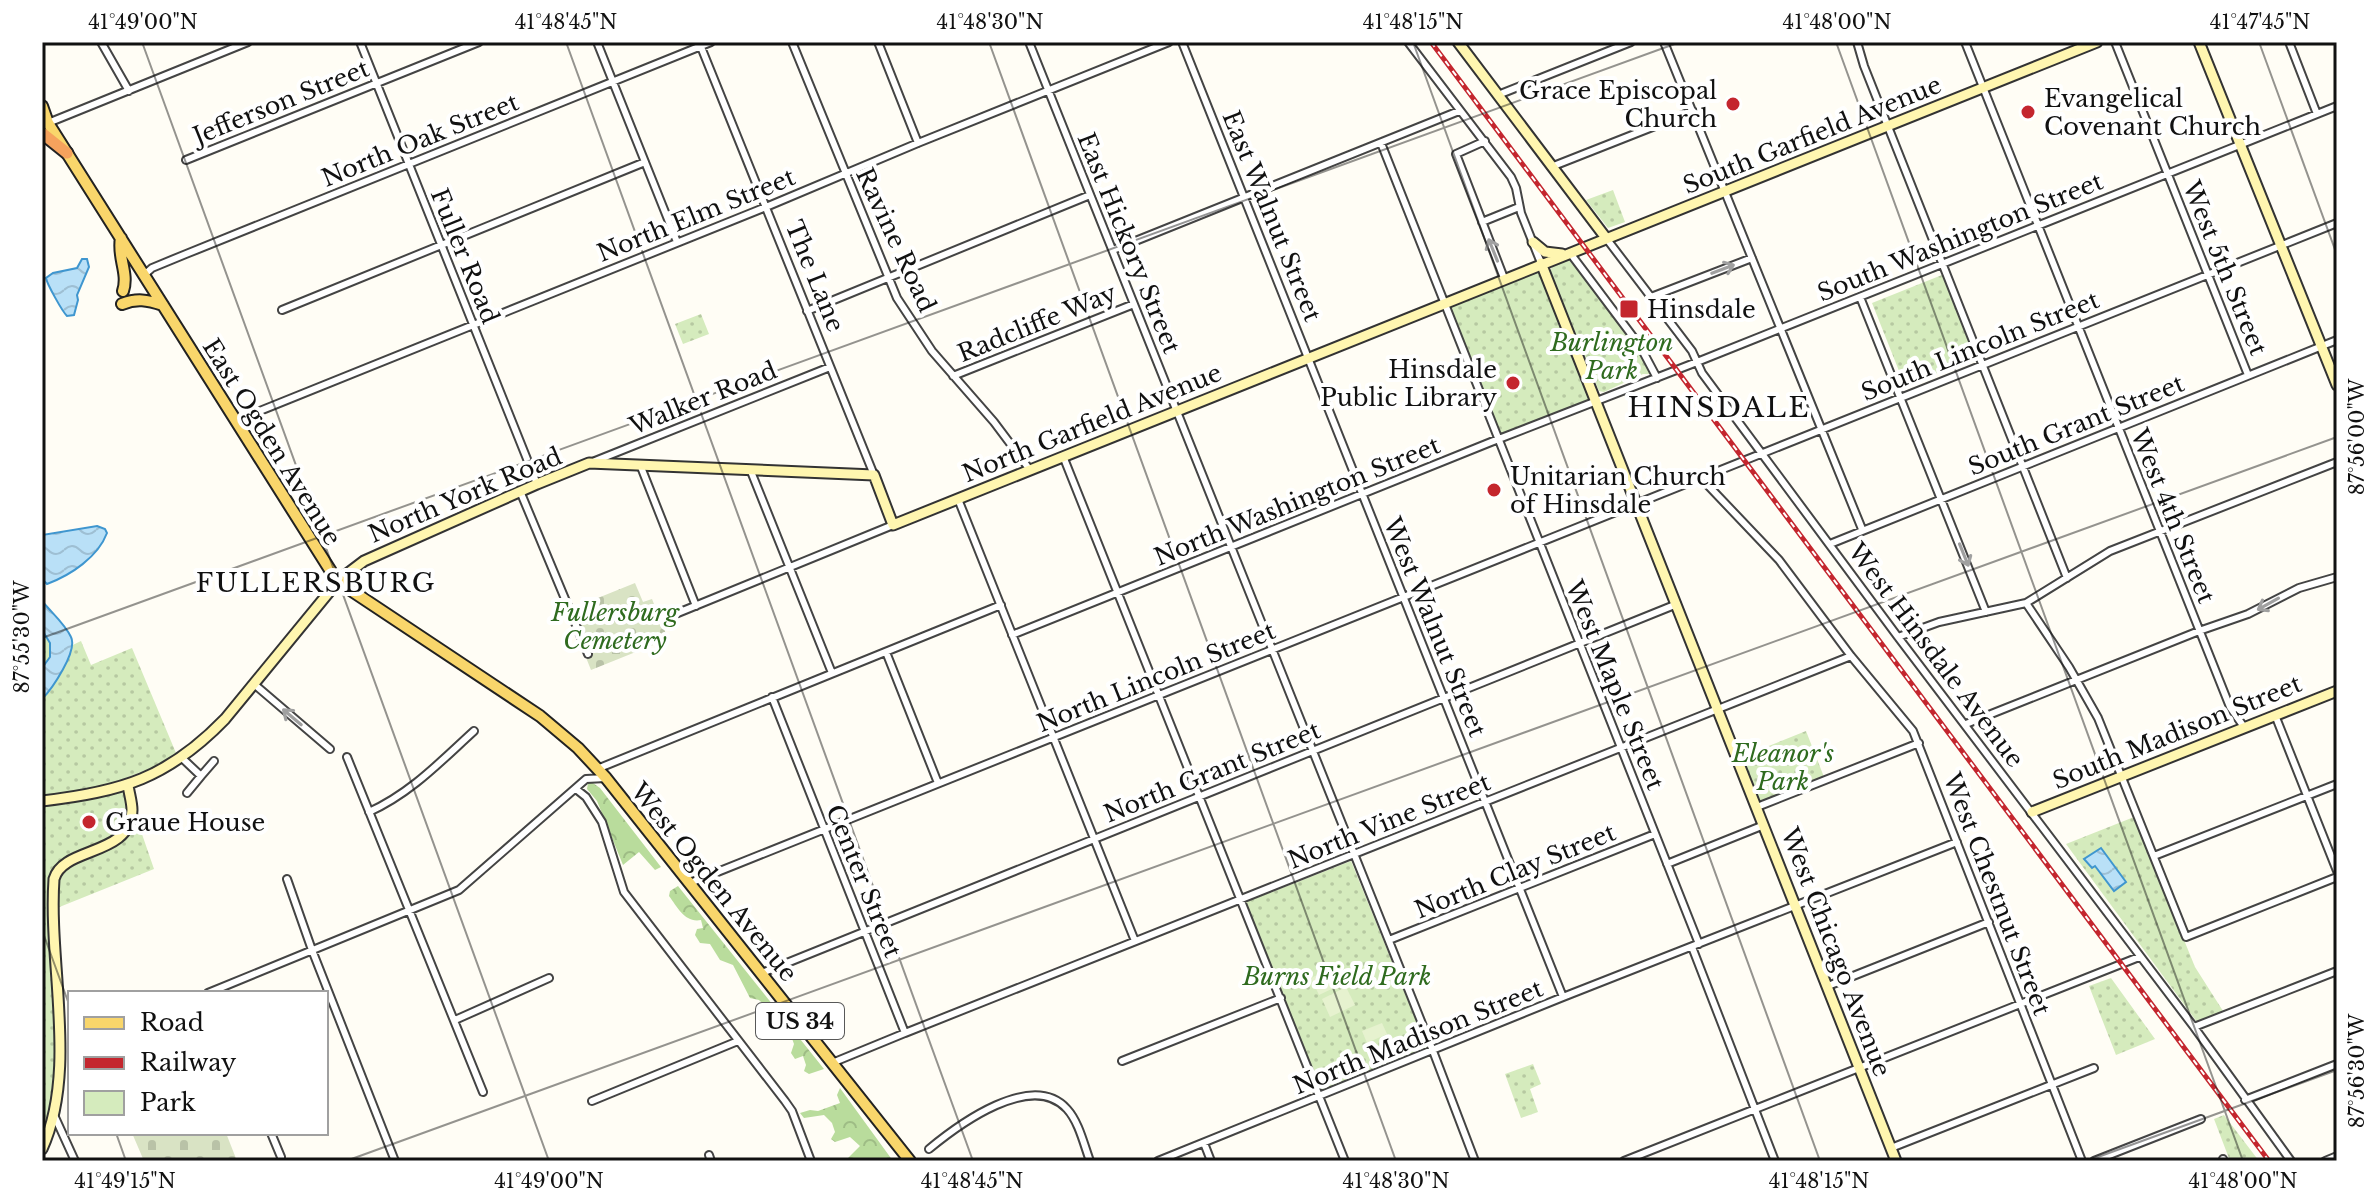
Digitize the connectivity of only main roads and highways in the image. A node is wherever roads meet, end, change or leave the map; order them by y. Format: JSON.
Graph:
{"nodes":[{"id":1,"x":1458,"y":42,"type":"edge"},
{"id":2,"x":2097,"y":42,"type":"edge"},
{"id":3,"x":2199,"y":42,"type":"edge"},
{"id":4,"x":42,"y":106,"type":"edge"},
{"id":5,"x":44,"y":125,"type":"edge"},
{"id":6,"x":67,"y":153,"type":"joint"},
{"id":7,"x":121,"y":238,"type":"junction"},
{"id":8,"x":1606,"y":238,"type":"junction"},
{"id":9,"x":1533,"y":242,"type":"road end"},
{"id":10,"x":1570,"y":253,"type":"junction"},
{"id":11,"x":1541,"y":263,"type":"junction"},
{"id":12,"x":123,"y":291,"type":"dead end"},
{"id":13,"x":122,"y":304,"type":"dead end"},
{"id":14,"x":163,"y":305,"type":"junction"},
{"id":15,"x":2337,"y":385,"type":"edge"},
{"id":16,"x":874,"y":475,"type":"joint"},
{"id":17,"x":893,"y":525,"type":"joint"},
{"id":18,"x":339,"y":580,"type":"junction"},
{"id":19,"x":2337,"y":691,"type":"edge"},
{"id":20,"x":606,"y":778,"type":"joint"},
{"id":21,"x":128,"y":785,"type":"junction"},
{"id":22,"x":42,"y":801,"type":"edge"},
{"id":23,"x":2032,"y":812,"type":"road end"},
{"id":24,"x":42,"y":1149,"type":"edge"},
{"id":25,"x":910,"y":1161,"type":"edge"},
{"id":26,"x":1896,"y":1161,"type":"edge"}],
"edges":[{"from":1,"to":8,"type":"main road"},
{"from":2,"to":8,"type":"main road","name":"South Garfield Avenue"},
{"from":3,"to":15,"type":"main road"},
{"from":4,"to":5,"type":"main road"},
{"from":5,"to":6,"type":"highway"},
{"from":6,"to":7,"type":"main road","name":"East Ogden Avenue","number":"US 34"},
{"from":7,"to":12,"type":"main road"},
{"from":7,"to":14,"type":"main road","name":"East Ogden Avenue","number":"US 34"},
{"from":8,"to":10,"type":"main road","name":"South Garfield Avenue"},
{"from":9,"to":10,"type":"main road"},
{"from":10,"to":11,"type":"main road","name":"South Garfield Avenue"},
{"from":11,"to":17,"type":"main road","name":"North Garfield Avenue"},
{"from":11,"to":26,"type":"main road","name":"West Chicago Avenue"},
{"from":13,"to":14,"type":"main road"},
{"from":14,"to":18,"type":"main road","name":"East Ogden Avenue","number":"US 34"},
{"from":16,"to":17,"type":"main road","name":"The Lane"},
{"from":16,"to":18,"type":"main road","name":"North York Road"},
{"from":18,"to":20,"type":"main road","name":"East Ogden Avenue","number":"US 34"},
{"from":18,"to":21,"type":"main road","name":"North York Road"},
{"from":19,"to":23,"type":"main road","name":"South Madison Street"},
{"from":20,"to":25,"type":"main road","name":"West Ogden Avenue","number":"US 34"},
{"from":21,"to":22,"type":"main road","name":"North York Road"},
{"from":21,"to":24,"type":"main road"}]}
